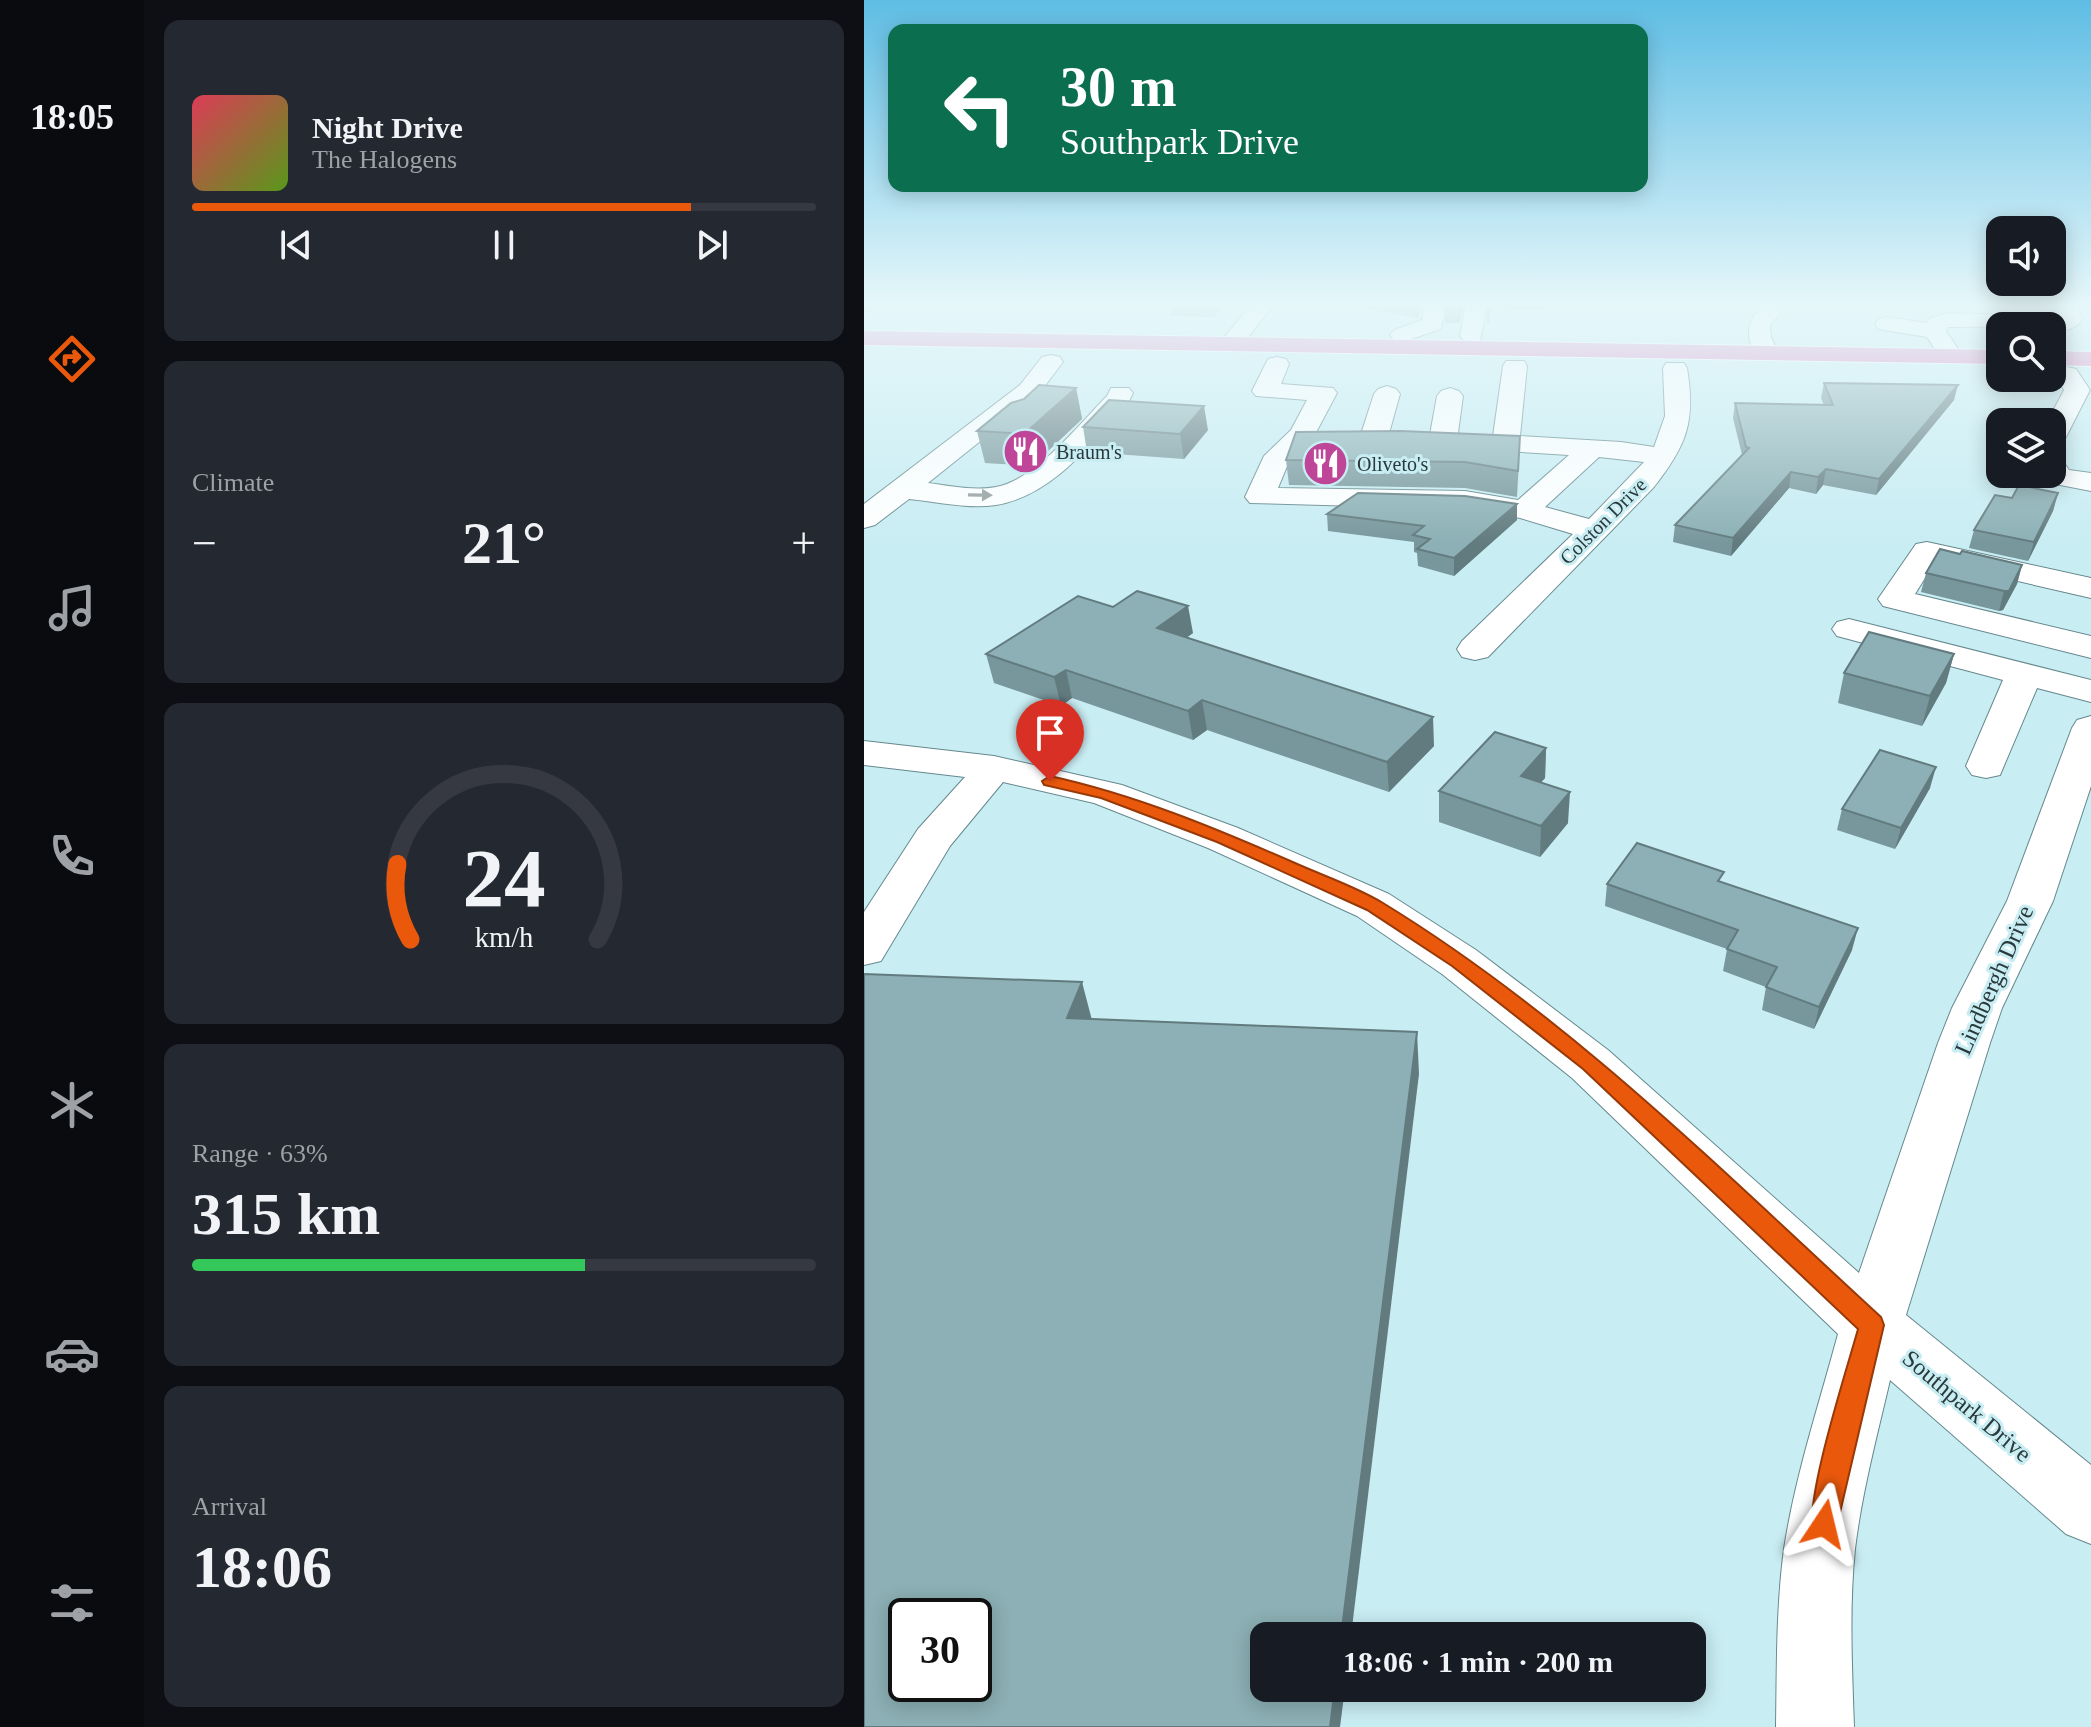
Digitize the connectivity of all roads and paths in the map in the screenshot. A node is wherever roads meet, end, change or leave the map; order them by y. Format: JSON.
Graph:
{"nodes":[{"id":1,"x":1035,"y":383,"type":"edge"},
{"id":2,"x":1269,"y":383,"type":"edge"},
{"id":3,"x":1513,"y":383,"type":"edge"},
{"id":4,"x":1678,"y":383,"type":"edge"},
{"id":5,"x":2070,"y":383,"type":"edge"},
{"id":6,"x":1120,"y":393,"type":"dead end"},
{"id":7,"x":1387,"y":394,"type":"dead end"},
{"id":8,"x":1450,"y":396,"type":"dead end"},
{"id":9,"x":2062,"y":408,"type":"edge"},
{"id":10,"x":1374,"y":437,"type":"edge"},
{"id":11,"x":1443,"y":440,"type":"edge"},
{"id":12,"x":1593,"y":448,"type":"junction"},
{"id":13,"x":2066,"y":455,"type":"edge"},
{"id":14,"x":1664,"y":457,"type":"junction"},
{"id":15,"x":2091,"y":457,"type":"edge"},
{"id":16,"x":2066,"y":478,"type":"edge"},
{"id":17,"x":2091,"y":482,"type":"edge"},
{"id":18,"x":902,"y":489,"type":"junction"},
{"id":19,"x":1524,"y":510,"type":"junction"},
{"id":20,"x":864,"y":519,"type":"edge"},
{"id":21,"x":1594,"y":530,"type":"junction"},
{"id":22,"x":2091,"y":588,"type":"edge"},
{"id":23,"x":1849,"y":629,"type":"dead end"},
{"id":24,"x":2091,"y":647,"type":"edge"},
{"id":25,"x":1475,"y":649,"type":"dead end"},
{"id":26,"x":2024,"y":674,"type":"junction"},
{"id":27,"x":2091,"y":691,"type":"edge"},
{"id":28,"x":2091,"y":728,"type":"edge"},
{"id":29,"x":864,"y":753,"type":"edge"},
{"id":30,"x":1986,"y":766,"type":"dead end"},
{"id":31,"x":994,"y":768,"type":"junction"},
{"id":32,"x":864,"y":949,"type":"edge"},
{"id":33,"x":1872,"y":1325,"type":"junction"},
{"id":34,"x":2091,"y":1509,"type":"edge"},
{"id":35,"x":1815,"y":1727,"type":"edge"}],
"edges":[{"from":1,"to":18,"type":"street"},
{"from":2,"to":19,"type":"street"},
{"from":3,"to":12,"type":"street"},
{"from":4,"to":14,"type":"street","name":"Colston Drive"},
{"from":5,"to":9,"type":"street"},
{"from":18,"to":6,"type":"street","one_way":true},
{"from":7,"to":10,"type":"street"},
{"from":8,"to":11,"type":"street"},
{"from":12,"to":14,"type":"street"},
{"from":12,"to":19,"type":"street"},
{"from":13,"to":15,"type":"street"},
{"from":14,"to":21,"type":"street","name":"Colston Drive"},
{"from":16,"to":17,"type":"street"},
{"from":18,"to":20,"type":"street"},
{"from":19,"to":21,"type":"street"},
{"from":21,"to":25,"type":"street","name":"Colston Drive"},
{"from":22,"to":24,"type":"street"},
{"from":23,"to":26,"type":"street"},
{"from":26,"to":27,"type":"street"},
{"from":26,"to":30,"type":"street"},
{"from":28,"to":33,"type":"street","name":"Lindbergh Drive"},
{"from":29,"to":31,"type":"street","name":"Southpark Drive"},
{"from":31,"to":32,"type":"street"},
{"from":31,"to":33,"type":"street","name":"Southpark Drive"},
{"from":33,"to":34,"type":"street","name":"Southpark Drive"},
{"from":33,"to":35,"type":"street","name":"Lindbergh Drive"}]}
